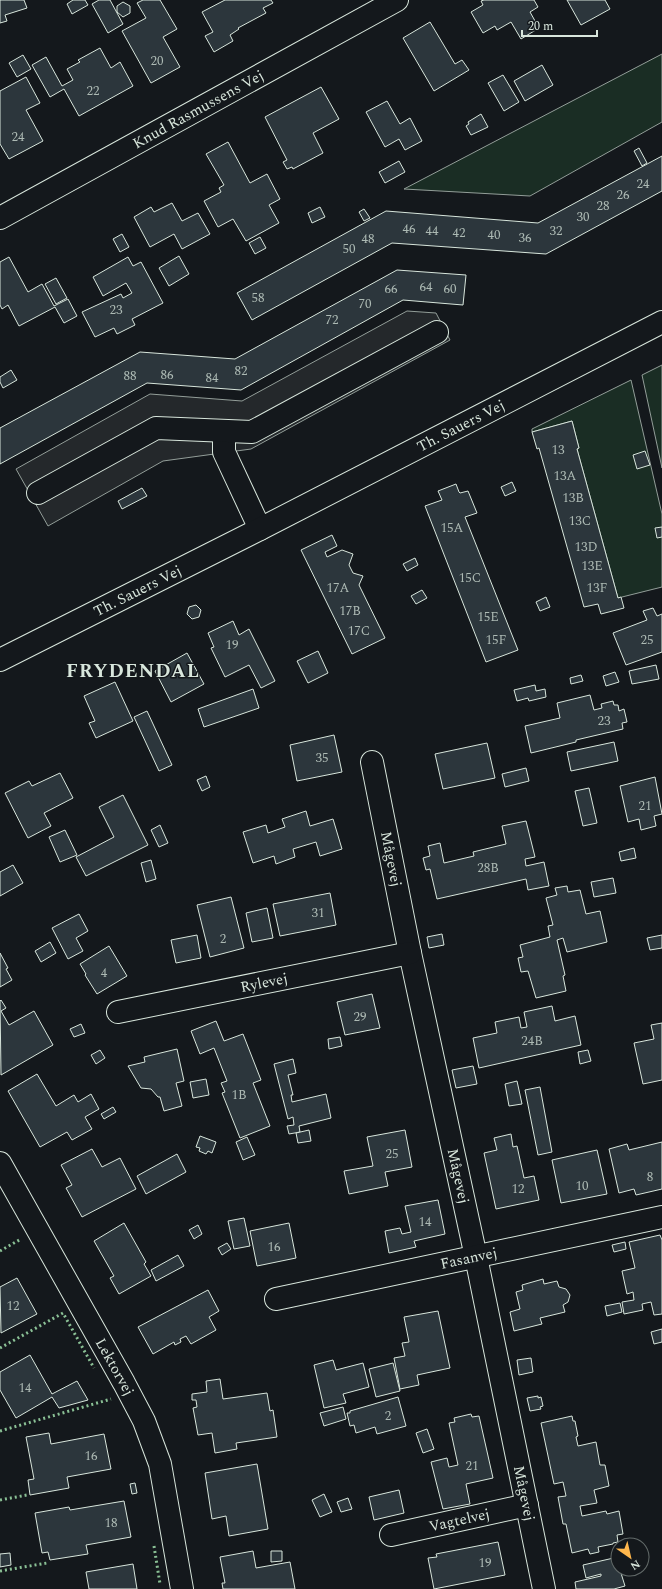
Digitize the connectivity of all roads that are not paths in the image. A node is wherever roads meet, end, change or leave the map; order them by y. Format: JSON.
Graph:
{"nodes":[{"id":1,"x":397,"y":0,"type":"edge"},
{"id":2,"x":0,"y":218,"type":"edge"},
{"id":3,"x":662,"y":322,"type":"edge"},
{"id":4,"x":437,"y":332,"type":"dead end"},
{"id":5,"x":224,"y":431,"type":"junction"},
{"id":6,"x":38,"y":493,"type":"dead end"},
{"id":7,"x":260,"y":529,"type":"junction"},
{"id":8,"x":5,"y":656,"type":"edge"},
{"id":9,"x":372,"y":762,"type":"dead end"},
{"id":10,"x":410,"y":953,"type":"junction"},
{"id":11,"x":118,"y":1012,"type":"dead end"},
{"id":12,"x":0,"y":1163,"type":"edge"},
{"id":13,"x":662,"y":1217,"type":"edge"},
{"id":14,"x":476,"y":1257,"type":"junction"},
{"id":15,"x":276,"y":1299,"type":"dead end"},
{"id":16,"x":527,"y":1505,"type":"junction"},
{"id":17,"x":392,"y":1535,"type":"dead end"},
{"id":18,"x":182,"y":1589,"type":"edge"},
{"id":19,"x":544,"y":1589,"type":"edge"}],
"edges":[{"from":1,"to":2,"type":"street","name":"Knud Rasmussens Vej"},
{"from":3,"to":7,"type":"street","name":"Th. Sauers Vej"},
{"from":4,"to":5,"type":"street"},
{"from":5,"to":6,"type":"street"},
{"from":5,"to":7,"type":"street"},
{"from":7,"to":8,"type":"street","name":"Th. Sauers Vej"},
{"from":9,"to":10,"type":"street","name":"Mågevej"},
{"from":10,"to":11,"type":"street","name":"Rylevej"},
{"from":10,"to":14,"type":"street","name":"Mågevej"},
{"from":12,"to":18,"type":"street","name":"Lektorvej"},
{"from":13,"to":14,"type":"street","name":"Fasanvej"},
{"from":14,"to":15,"type":"street","name":"Fasanvej"},
{"from":14,"to":16,"type":"street","name":"Mågevej"},
{"from":16,"to":17,"type":"street","name":"Vagtelvej"},
{"from":16,"to":19,"type":"street","name":"Mågevej"}]}
